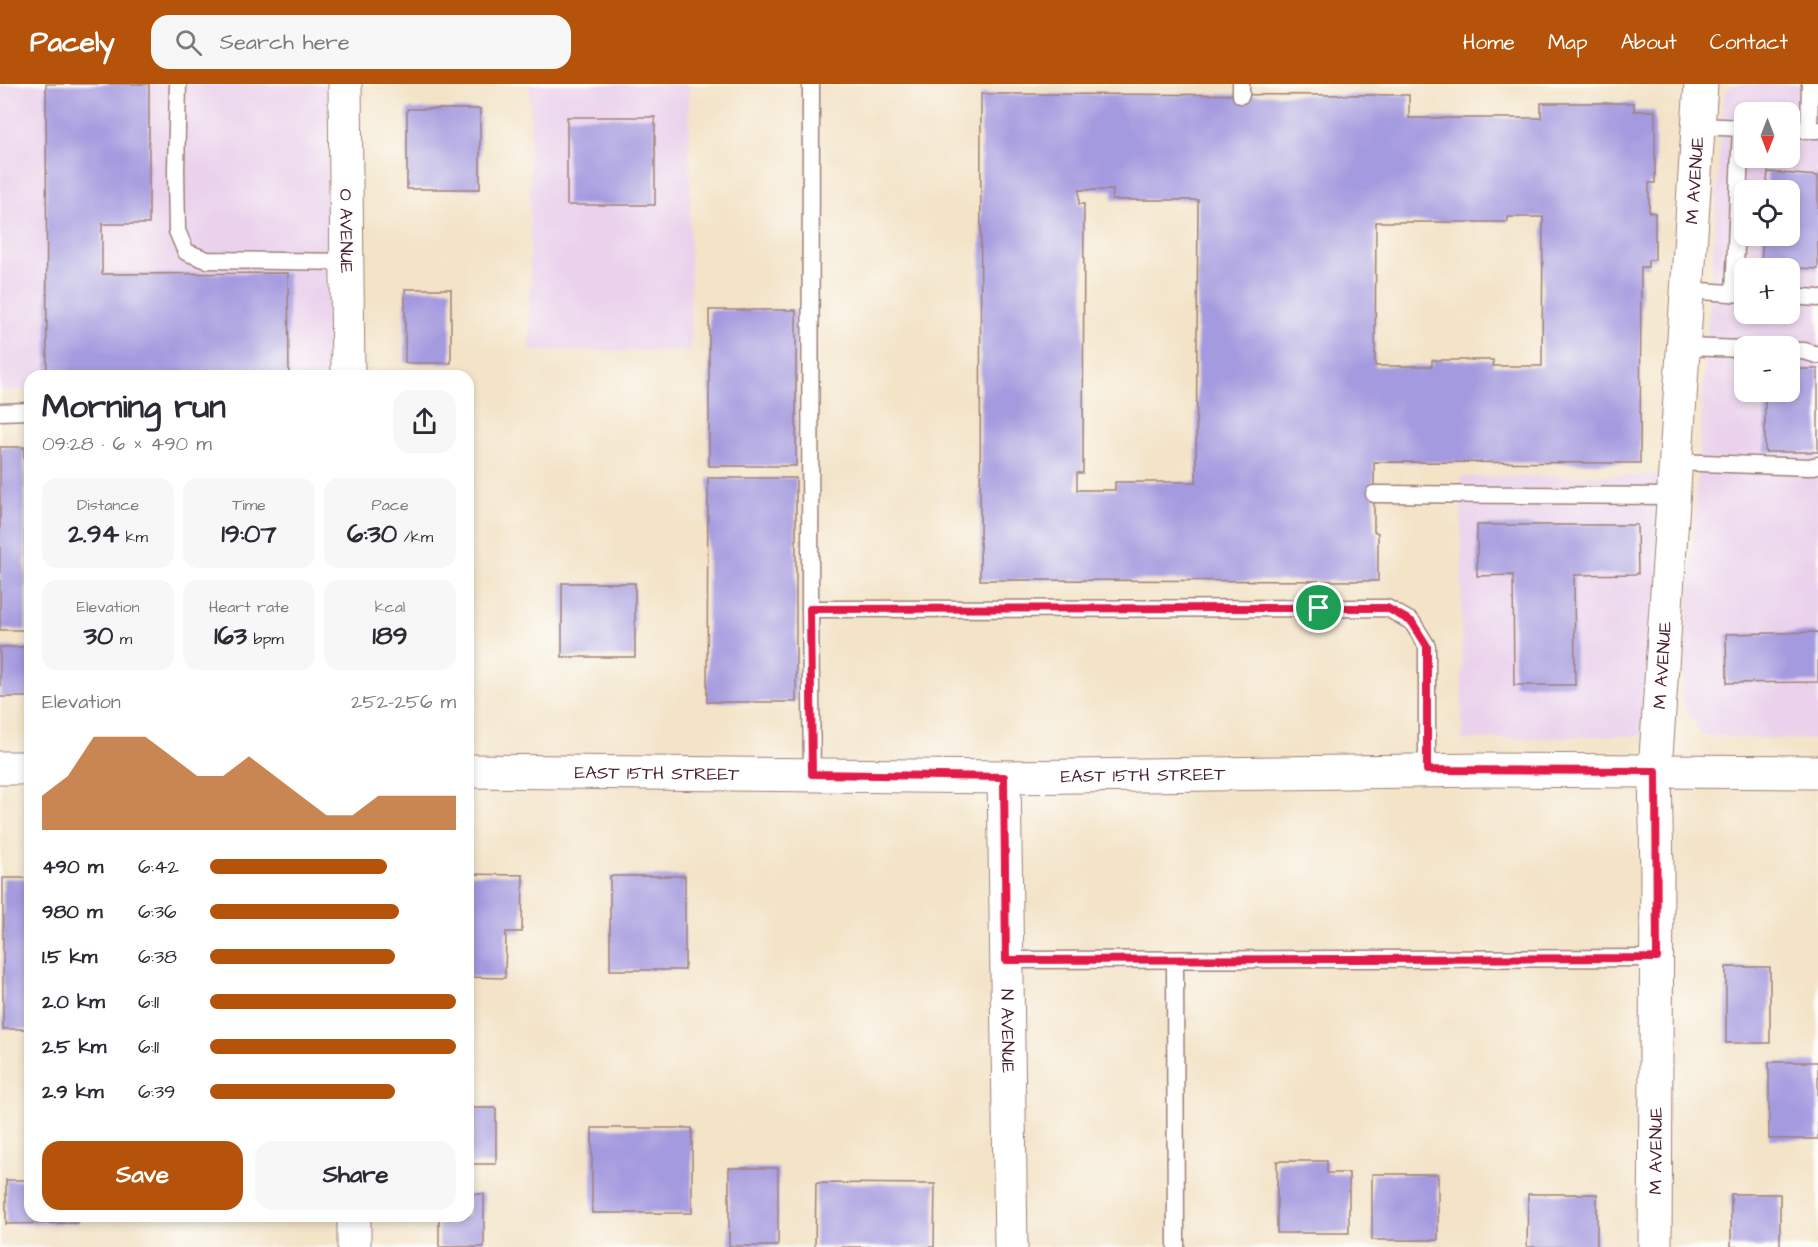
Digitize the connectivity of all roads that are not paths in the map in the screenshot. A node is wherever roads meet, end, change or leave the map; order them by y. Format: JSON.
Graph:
{"nodes":[{"id":1,"x":178,"y":84,"type":"edge"},
{"id":2,"x":345,"y":84,"type":"edge"},
{"id":3,"x":811,"y":84,"type":"edge"},
{"id":4,"x":1701,"y":84,"type":"edge"},
{"id":5,"x":1810,"y":84,"type":"edge"},
{"id":6,"x":1698,"y":126,"type":"junction"},
{"id":7,"x":1734,"y":128,"type":"edge"},
{"id":8,"x":1814,"y":130,"type":"edge"},
{"id":9,"x":1742,"y":168,"type":"edge"},
{"id":10,"x":1740,"y":258,"type":"edge"},
{"id":11,"x":347,"y":262,"type":"junction"},
{"id":12,"x":1687,"y":290,"type":"junction"},
{"id":13,"x":1734,"y":293,"type":"edge"},
{"id":14,"x":1800,"y":296,"type":"edge"},
{"id":15,"x":1818,"y":297,"type":"edge"},
{"id":16,"x":1684,"y":348,"type":"junction"},
{"id":17,"x":1734,"y":349,"type":"edge"},
{"id":18,"x":1800,"y":351,"type":"edge"},
{"id":19,"x":1818,"y":355,"type":"edge"},
{"id":20,"x":348,"y":370,"type":"edge"},
{"id":21,"x":24,"y":411,"type":"edge"},
{"id":22,"x":0,"y":412,"type":"edge"},
{"id":23,"x":1676,"y":462,"type":"junction"},
{"id":24,"x":1818,"y":465,"type":"edge"},
{"id":25,"x":1374,"y":494,"type":"dead end"},
{"id":26,"x":1674,"y":496,"type":"junction"},
{"id":27,"x":810,"y":609,"type":"junction"},
{"id":28,"x":0,"y":768,"type":"edge"},
{"id":29,"x":24,"y":768,"type":"edge"},
{"id":30,"x":1427,"y":770,"type":"junction"},
{"id":31,"x":474,"y":771,"type":"edge"},
{"id":32,"x":1656,"y":771,"type":"junction"},
{"id":33,"x":1818,"y":772,"type":"edge"},
{"id":34,"x":812,"y":774,"type":"junction"},
{"id":35,"x":1004,"y":777,"type":"junction"},
{"id":36,"x":1657,"y":958,"type":"junction"},
{"id":37,"x":1006,"y":960,"type":"junction"},
{"id":38,"x":1175,"y":960,"type":"junction"},
{"id":39,"x":354,"y":1222,"type":"edge"},
{"id":40,"x":354,"y":1247,"type":"edge"},
{"id":41,"x":1011,"y":1247,"type":"edge"},
{"id":42,"x":1176,"y":1247,"type":"edge"},
{"id":43,"x":1655,"y":1247,"type":"edge"}],
"edges":[{"from":1,"to":11,"type":"lane"},
{"from":2,"to":11,"type":"street","name":"O AVENUE"},
{"from":3,"to":27,"type":"lane"},
{"from":4,"to":6,"type":"street","name":"M AVENUE"},
{"from":5,"to":8,"type":"lane"},
{"from":6,"to":7,"type":"lane"},
{"from":6,"to":12,"type":"street","name":"M AVENUE"},
{"from":9,"to":10,"type":"lane"},
{"from":11,"to":20,"type":"street","name":"O AVENUE"},
{"from":12,"to":13,"type":"lane"},
{"from":12,"to":16,"type":"street","name":"M AVENUE"},
{"from":14,"to":15,"type":"lane"},
{"from":16,"to":17,"type":"lane"},
{"from":16,"to":23,"type":"street","name":"M AVENUE"},
{"from":18,"to":19,"type":"lane"},
{"from":21,"to":22,"type":"lane"},
{"from":23,"to":24,"type":"lane"},
{"from":23,"to":26,"type":"street","name":"M AVENUE"},
{"from":25,"to":26,"type":"lane"},
{"from":26,"to":32,"type":"street","name":"M AVENUE"},
{"from":27,"to":30,"type":"lane"},
{"from":27,"to":34,"type":"lane"},
{"from":28,"to":29,"type":"street"},
{"from":30,"to":32,"type":"street","name":"EAST 15TH STREET"},
{"from":30,"to":35,"type":"street","name":"EAST 15TH STREET"},
{"from":31,"to":34,"type":"street","name":"EAST 15TH STREET"},
{"from":32,"to":33,"type":"street","name":"EAST 15TH STREET"},
{"from":32,"to":36,"type":"street","name":"M AVENUE"},
{"from":34,"to":35,"type":"street","name":"EAST 15TH STREET"},
{"from":35,"to":37,"type":"street","name":"N AVENUE"},
{"from":36,"to":38,"type":"lane"},
{"from":36,"to":43,"type":"street","name":"M AVENUE"},
{"from":37,"to":38,"type":"lane"},
{"from":37,"to":41,"type":"street","name":"N AVENUE"},
{"from":38,"to":42,"type":"lane"},
{"from":39,"to":40,"type":"street"}]}
